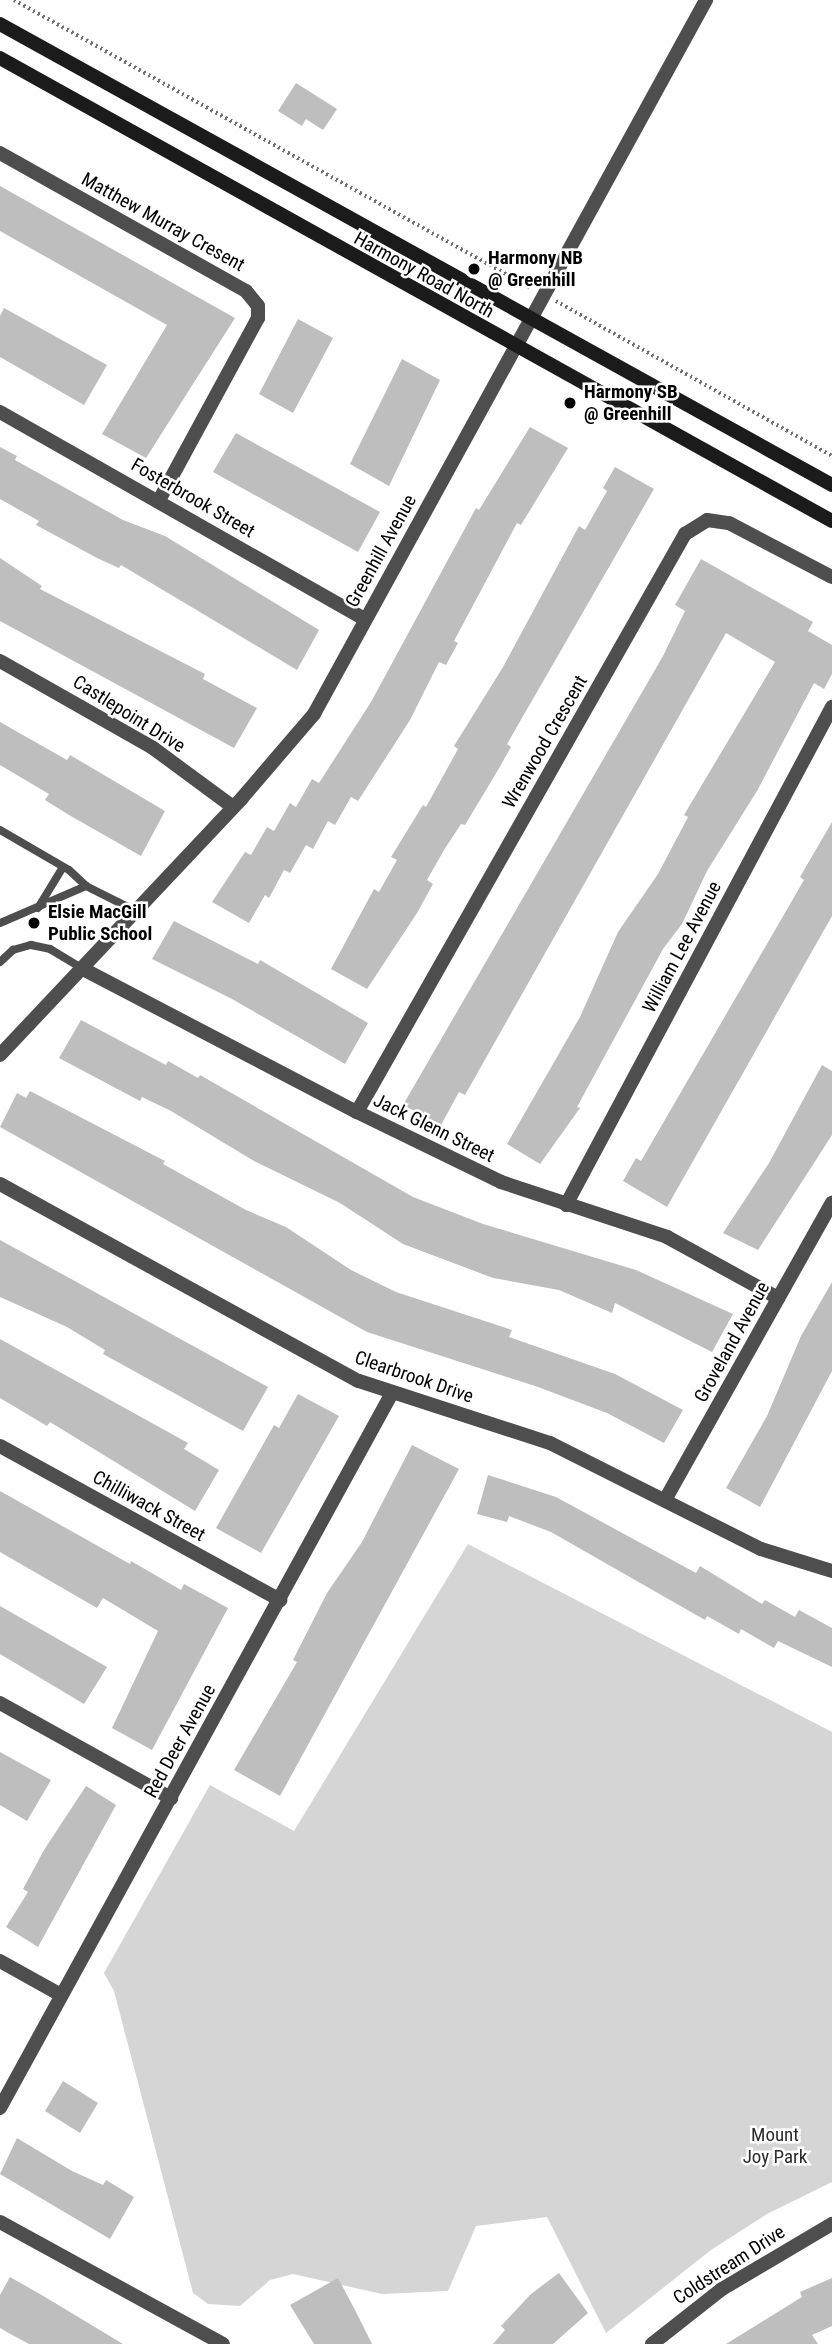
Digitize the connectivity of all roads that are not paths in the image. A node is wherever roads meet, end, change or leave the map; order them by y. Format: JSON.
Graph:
{"nodes":[{"id":1,"x":706,"y":0,"type":"edge"},
{"id":2,"x":0,"y":24,"type":"edge"},
{"id":3,"x":0,"y":58,"type":"edge"},
{"id":4,"x":0,"y":153,"type":"edge"},
{"id":5,"x":533,"y":319,"type":"junction"},
{"id":6,"x":516,"y":348,"type":"junction"},
{"id":7,"x":0,"y":412,"type":"edge"},
{"id":8,"x":832,"y":485,"type":"edge"},
{"id":9,"x":159,"y":500,"type":"junction"},
{"id":10,"x":832,"y":521,"type":"edge"},
{"id":11,"x":832,"y":577,"type":"edge"},
{"id":12,"x":365,"y":620,"type":"junction"},
{"id":13,"x":0,"y":661,"type":"edge"},
{"id":14,"x":832,"y":707,"type":"edge"},
{"id":15,"x":233,"y":807,"type":"junction"},
{"id":16,"x":0,"y":830,"type":"edge"},
{"id":17,"x":63,"y":866,"type":"junction"},
{"id":18,"x":86,"y":886,"type":"junction"},
{"id":19,"x":38,"y":908,"type":"junction"},
{"id":20,"x":136,"y":911,"type":"junction"},
{"id":21,"x":0,"y":923,"type":"edge"},
{"id":22,"x":0,"y":961,"type":"edge"},
{"id":23,"x":83,"y":969,"type":"junction"},
{"id":24,"x":0,"y":1055,"type":"edge"},
{"id":25,"x":357,"y":1112,"type":"junction"},
{"id":26,"x":0,"y":1184,"type":"edge"},
{"id":27,"x":832,"y":1203,"type":"edge"},
{"id":28,"x":566,"y":1205,"type":"junction"},
{"id":29,"x":778,"y":1298,"type":"junction"},
{"id":30,"x":392,"y":1392,"type":"junction"},
{"id":31,"x":0,"y":1446,"type":"edge"},
{"id":32,"x":665,"y":1500,"type":"junction"},
{"id":33,"x":832,"y":1571,"type":"edge"},
{"id":34,"x":280,"y":1600,"type":"junction"},
{"id":35,"x":0,"y":1703,"type":"edge"},
{"id":36,"x":171,"y":1798,"type":"junction"},
{"id":37,"x":0,"y":1961,"type":"edge"},
{"id":38,"x":61,"y":1995,"type":"junction"},
{"id":39,"x":0,"y":2108,"type":"edge"},
{"id":40,"x":0,"y":2222,"type":"edge"},
{"id":41,"x":832,"y":2224,"type":"edge"},
{"id":42,"x":223,"y":2344,"type":"edge"},
{"id":43,"x":652,"y":2344,"type":"edge"}],
"edges":[{"from":1,"to":5,"type":"street","name":"Greenhill Avenue"},
{"from":2,"to":5,"type":"main road","name":"Harmony Road North"},
{"from":3,"to":6,"type":"main road","name":"Harmony Road North"},
{"from":4,"to":9,"type":"street","name":"Matthew Murray Cresent"},
{"from":5,"to":6,"type":"street","name":"Greenhill Avenue"},
{"from":5,"to":8,"type":"main road","name":"Harmony Road North"},
{"from":6,"to":10,"type":"main road","name":"Harmony Road North"},
{"from":6,"to":12,"type":"street","name":"Greenhill Avenue"},
{"from":7,"to":9,"type":"street","name":"Fosterbrook Street"},
{"from":9,"to":12,"type":"street","name":"Fosterbrook Street"},
{"from":11,"to":25,"type":"street","name":"Wrenwood Crescent"},
{"from":12,"to":15,"type":"street","name":"Greenhill Avenue"},
{"from":13,"to":15,"type":"street","name":"Castlepoint Drive"},
{"from":14,"to":28,"type":"street","name":"William Lee Avenue"},
{"from":15,"to":20,"type":"street","name":"Greenhill Avenue"},
{"from":16,"to":17,"type":"lane"},
{"from":17,"to":18,"type":"lane"},
{"from":17,"to":19,"type":"lane"},
{"from":18,"to":19,"type":"lane"},
{"from":18,"to":20,"type":"lane"},
{"from":19,"to":21,"type":"lane"},
{"from":20,"to":23,"type":"street","name":"Greenhill Avenue"},
{"from":22,"to":23,"type":"lane"},
{"from":23,"to":24,"type":"street","name":"Greenhill Avenue"},
{"from":23,"to":25,"type":"street","name":"Jack Glenn Street"},
{"from":25,"to":28,"type":"street","name":"Jack Glenn Street"},
{"from":26,"to":30,"type":"street","name":"Clearbrook Drive"},
{"from":27,"to":29,"type":"street","name":"Groveland Avenue"},
{"from":28,"to":29,"type":"street","name":"Jack Glenn Street"},
{"from":29,"to":32,"type":"street","name":"Groveland Avenue"},
{"from":30,"to":32,"type":"street","name":"Clearbrook Drive"},
{"from":30,"to":34,"type":"street","name":"Red Deer Avenue"},
{"from":31,"to":34,"type":"street","name":"Chilliwack Street"},
{"from":32,"to":33,"type":"street","name":"Clearbrook Drive"},
{"from":34,"to":36,"type":"street","name":"Red Deer Avenue"},
{"from":35,"to":36,"type":"street"},
{"from":36,"to":38,"type":"street","name":"Red Deer Avenue"},
{"from":37,"to":38,"type":"street"},
{"from":38,"to":39,"type":"street","name":"Red Deer Avenue"},
{"from":40,"to":42,"type":"street"},
{"from":41,"to":43,"type":"street","name":"Coldstream Drive"}]}
